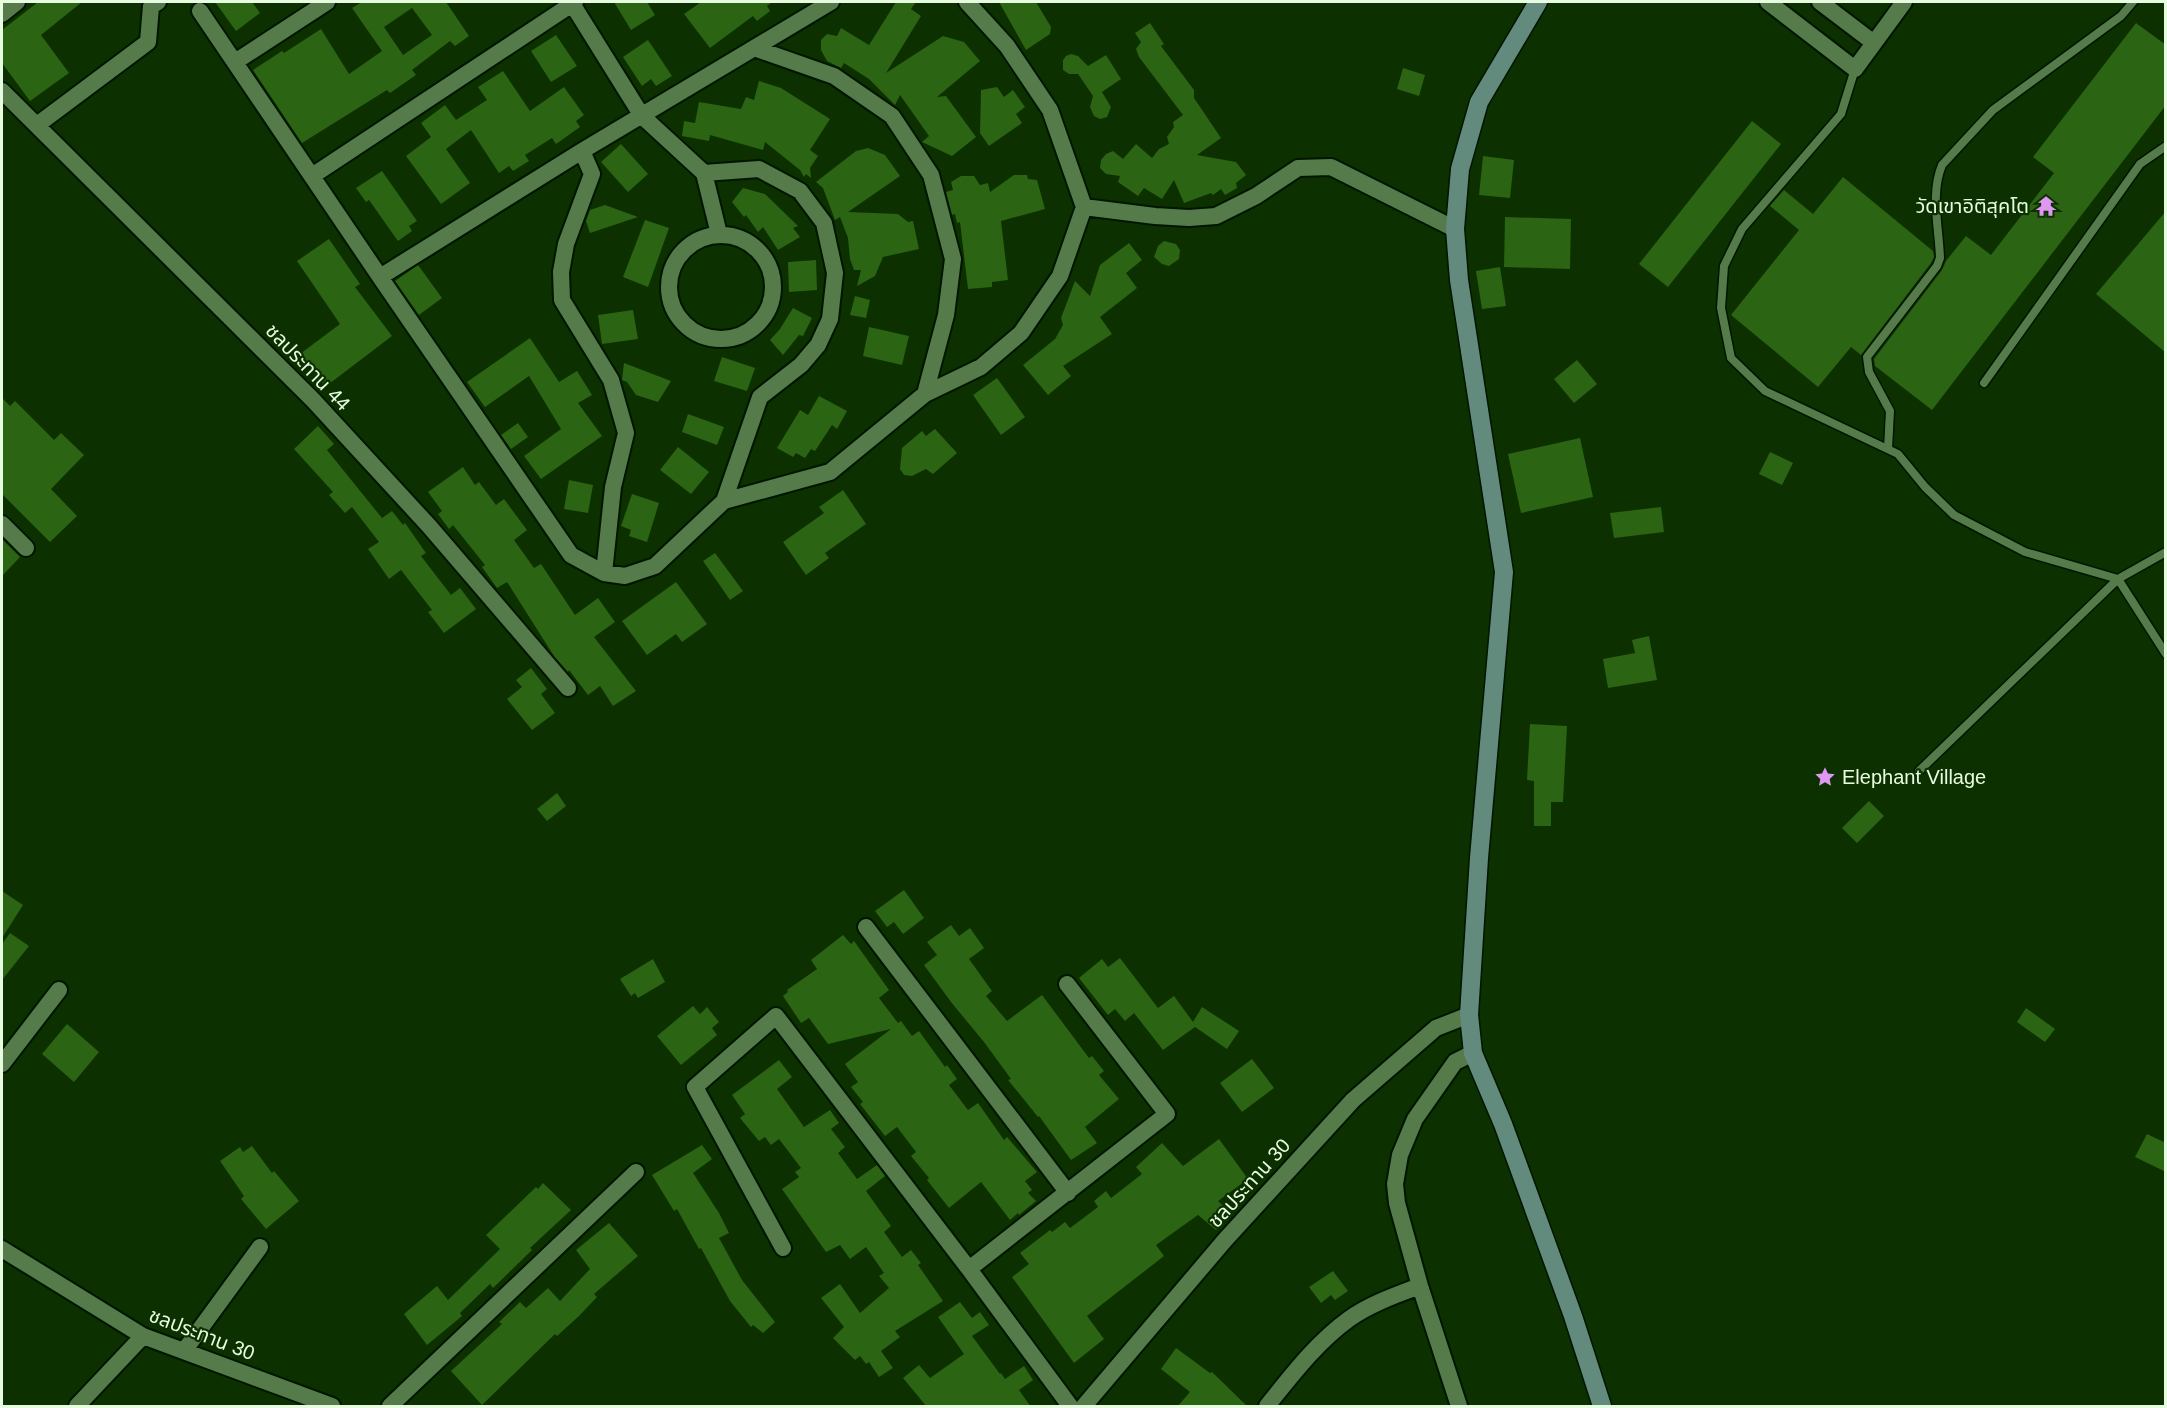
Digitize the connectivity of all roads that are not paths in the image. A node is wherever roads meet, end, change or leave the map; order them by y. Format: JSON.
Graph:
{"nodes":[{"id":1,"x":17,"y":2,"type":"edge"},
{"id":2,"x":158,"y":2,"type":"edge"},
{"id":3,"x":327,"y":2,"type":"edge"},
{"id":4,"x":573,"y":2,"type":"edge"},
{"id":5,"x":831,"y":2,"type":"edge"},
{"id":6,"x":967,"y":2,"type":"edge"},
{"id":7,"x":1538,"y":2,"type":"edge"},
{"id":8,"x":1768,"y":2,"type":"edge"},
{"id":9,"x":1820,"y":2,"type":"edge"},
{"id":10,"x":1904,"y":2,"type":"edge"},
{"id":11,"x":2133,"y":2,"type":"edge"},
{"id":12,"x":200,"y":11,"type":"dead end"},
{"id":13,"x":2,"y":14,"type":"edge"},
{"id":14,"x":1874,"y":43,"type":"junction"},
{"id":15,"x":754,"y":48,"type":"junction"},
{"id":16,"x":235,"y":63,"type":"junction"},
{"id":17,"x":1855,"y":69,"type":"junction"},
{"id":18,"x":2,"y":91,"type":"edge"},
{"id":19,"x":642,"y":116,"type":"junction"},
{"id":20,"x":37,"y":125,"type":"junction"},
{"id":21,"x":2166,"y":146,"type":"edge"},
{"id":22,"x":582,"y":151,"type":"junction"},
{"id":23,"x":704,"y":173,"type":"junction"},
{"id":24,"x":312,"y":176,"type":"junction"},
{"id":25,"x":1084,"y":207,"type":"junction"},
{"id":26,"x":1455,"y":229,"type":"junction"},
{"id":27,"x":719,"y":234,"type":"junction"},
{"id":28,"x":380,"y":277,"type":"junction"},
{"id":29,"x":1984,"y":383,"type":"dead end"},
{"id":30,"x":925,"y":394,"type":"junction"},
{"id":31,"x":1888,"y":449,"type":"junction"},
{"id":32,"x":724,"y":501,"type":"junction"},
{"id":33,"x":2,"y":524,"type":"edge"},
{"id":34,"x":26,"y":548,"type":"dead end"},
{"id":35,"x":2166,"y":552,"type":"edge"},
{"id":36,"x":604,"y":573,"type":"junction"},
{"id":37,"x":2118,"y":579,"type":"junction"},
{"id":38,"x":2166,"y":654,"type":"edge"},
{"id":39,"x":568,"y":688,"type":"dead end"},
{"id":40,"x":1919,"y":771,"type":"dead end"},
{"id":41,"x":866,"y":927,"type":"dead end"},
{"id":42,"x":1068,"y":984,"type":"dead end"},
{"id":43,"x":59,"y":990,"type":"dead end"},
{"id":44,"x":1469,"y":1015,"type":"junction"},
{"id":45,"x":1473,"y":1053,"type":"junction"},
{"id":46,"x":2,"y":1064,"type":"edge"},
{"id":47,"x":636,"y":1172,"type":"dead end"},
{"id":48,"x":1068,"y":1193,"type":"junction"},
{"id":49,"x":260,"y":1247,"type":"dead end"},
{"id":50,"x":783,"y":1248,"type":"dead end"},
{"id":51,"x":2,"y":1250,"type":"edge"},
{"id":52,"x":969,"y":1269,"type":"junction"},
{"id":53,"x":1420,"y":1286,"type":"junction"},
{"id":54,"x":143,"y":1336,"type":"junction"},
{"id":55,"x":184,"y":1351,"type":"junction"},
{"id":56,"x":77,"y":1407,"type":"edge"},
{"id":57,"x":332,"y":1407,"type":"edge"},
{"id":58,"x":390,"y":1407,"type":"edge"},
{"id":59,"x":1070,"y":1407,"type":"edge"},
{"id":60,"x":1084,"y":1407,"type":"edge"},
{"id":61,"x":1267,"y":1407,"type":"edge"},
{"id":62,"x":1459,"y":1407,"type":"edge"},
{"id":63,"x":1602,"y":1407,"type":"edge"}],
"edges":[{"from":1,"to":13,"type":"street"},
{"from":2,"to":20,"type":"street"},
{"from":3,"to":16,"type":"street"},
{"from":4,"to":19,"type":"street"},
{"from":4,"to":24,"type":"street"},
{"from":5,"to":15,"type":"street"},
{"from":6,"to":25,"type":"street"},
{"from":7,"to":26,"type":"street"},
{"from":8,"to":17,"type":"street"},
{"from":9,"to":14,"type":"street"},
{"from":10,"to":14,"type":"street"},
{"from":11,"to":31,"type":"lane"},
{"from":12,"to":16,"type":"street"},
{"from":14,"to":17,"type":"street"},
{"from":15,"to":19,"type":"street"},
{"from":15,"to":30,"type":"street"},
{"from":16,"to":24,"type":"street"},
{"from":17,"to":31,"type":"lane"},
{"from":18,"to":20,"type":"street","name":"ชลประทาน 44"},
{"from":19,"to":22,"type":"street"},
{"from":19,"to":23,"type":"street"},
{"from":20,"to":39,"type":"street","name":"ชลประทาน 44"},
{"from":21,"to":29,"type":"lane"},
{"from":22,"to":28,"type":"street"},
{"from":22,"to":36,"type":"street"},
{"from":23,"to":27,"type":"street"},
{"from":23,"to":32,"type":"street"},
{"from":24,"to":28,"type":"street"},
{"from":25,"to":26,"type":"street"},
{"from":25,"to":30,"type":"street"},
{"from":26,"to":44,"type":"street"},
{"from":27,"to":27,"type":"street"},
{"from":28,"to":36,"type":"street"},
{"from":30,"to":32,"type":"street"},
{"from":31,"to":37,"type":"lane"},
{"from":32,"to":36,"type":"street"},
{"from":33,"to":34,"type":"street"},
{"from":35,"to":37,"type":"lane"},
{"from":37,"to":38,"type":"lane"},
{"from":37,"to":40,"type":"lane"},
{"from":41,"to":48,"type":"street"},
{"from":42,"to":48,"type":"street"},
{"from":43,"to":46,"type":"street"},
{"from":44,"to":45,"type":"street"},
{"from":44,"to":60,"type":"street","name":"ชลประทาน 30"},
{"from":45,"to":53,"type":"street"},
{"from":45,"to":63,"type":"street"},
{"from":47,"to":58,"type":"street"},
{"from":48,"to":52,"type":"street"},
{"from":49,"to":55,"type":"street"},
{"from":50,"to":52,"type":"street"},
{"from":51,"to":54,"type":"street","name":"ชลประทาน 30"},
{"from":52,"to":59,"type":"street"},
{"from":53,"to":61,"type":"street"},
{"from":53,"to":62,"type":"street"},
{"from":54,"to":55,"type":"street","name":"ชลประทาน 30"},
{"from":54,"to":56,"type":"street"},
{"from":55,"to":57,"type":"street","name":"ชลประทาน 30"}]}
